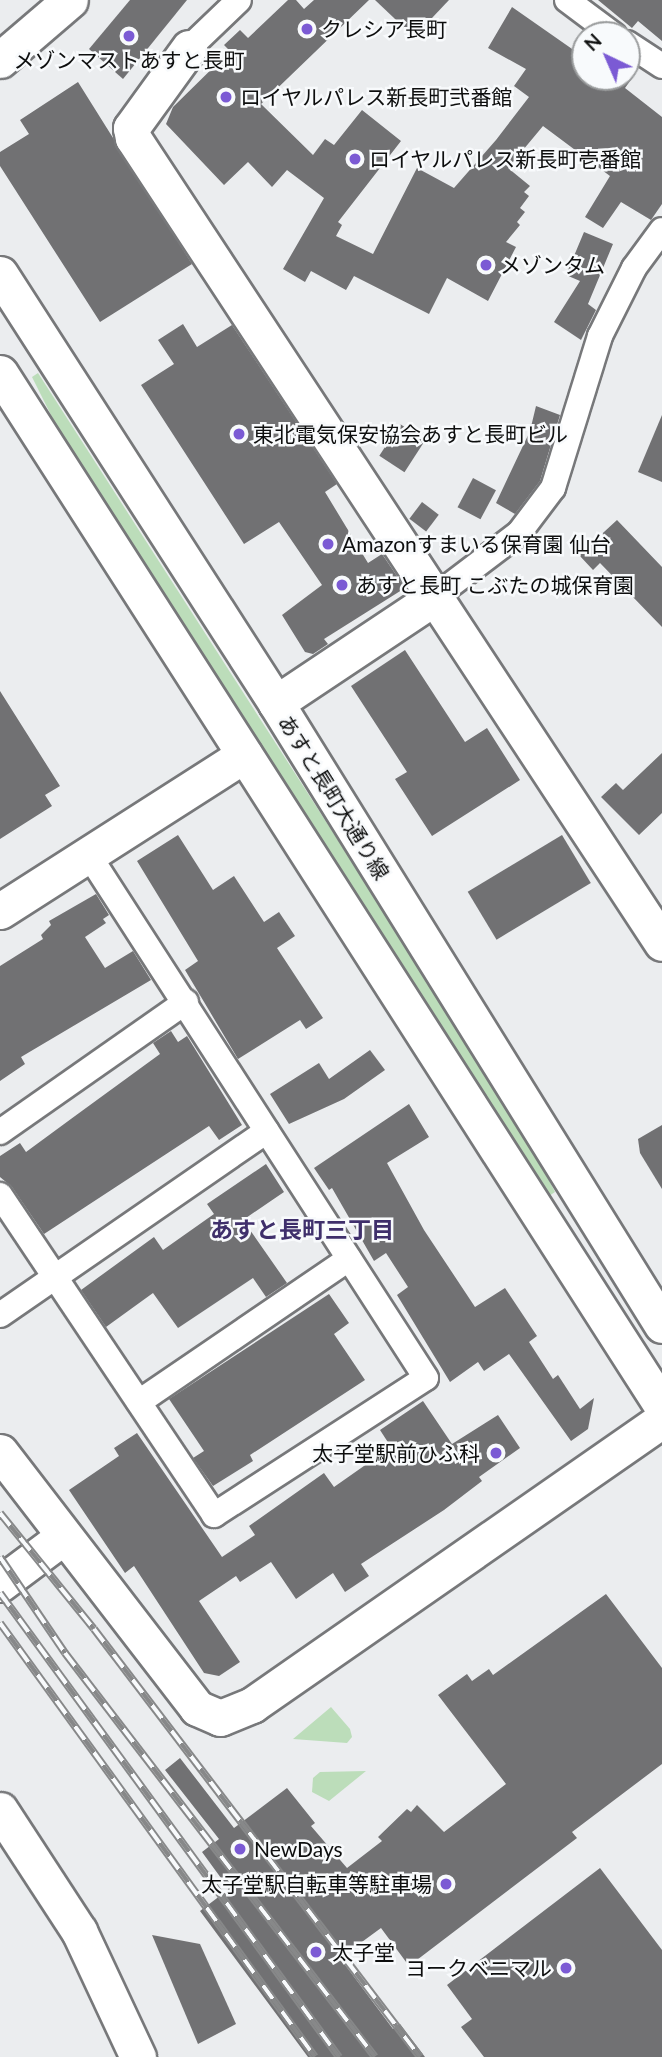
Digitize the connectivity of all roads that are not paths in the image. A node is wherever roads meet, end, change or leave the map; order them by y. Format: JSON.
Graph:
{"nodes":[{"id":1,"x":70,"y":0,"type":"edge"},
{"id":2,"x":239,"y":0,"type":"edge"},
{"id":3,"x":567,"y":0,"type":"edge"},
{"id":4,"x":595,"y":21,"type":"edge"},
{"id":5,"x":189,"y":48,"type":"joint"},
{"id":6,"x":641,"y":53,"type":"edge"},
{"id":7,"x":0,"y":60,"type":"edge"},
{"id":8,"x":662,"y":66,"type":"edge"},
{"id":9,"x":662,"y":230,"type":"edge"},
{"id":10,"x":0,"y":274,"type":"edge"},
{"id":11,"x":0,"y":373,"type":"edge"},
{"id":12,"x":432,"y":599,"type":"junction"},
{"id":13,"x":276,"y":703,"type":"junction"},
{"id":14,"x":244,"y":755,"type":"junction"},
{"id":15,"x":88,"y":855,"type":"junction"},
{"id":16,"x":0,"y":911,"type":"edge"},
{"id":17,"x":662,"y":943,"type":"edge"},
{"id":18,"x":186,"y":1002,"type":"junction"},
{"id":19,"x":267,"y":1131,"type":"junction"},
{"id":20,"x":0,"y":1132,"type":"edge"},
{"id":21,"x":0,"y":1195,"type":"edge"},
{"id":22,"x":349,"y":1259,"type":"junction"},
{"id":23,"x":56,"y":1278,"type":"junction"},
{"id":24,"x":0,"y":1315,"type":"edge"},
{"id":25,"x":662,"y":1325,"type":"edge"},
{"id":26,"x":139,"y":1402,"type":"junction"},
{"id":27,"x":662,"y":1406,"type":"edge"},
{"id":28,"x":662,"y":1420,"type":"edge"},
{"id":29,"x":0,"y":1452,"type":"edge"},
{"id":30,"x":63,"y":1538,"type":"junction"},
{"id":31,"x":0,"y":1584,"type":"edge"},
{"id":32,"x":0,"y":1810,"type":"edge"},
{"id":33,"x":138,"y":2057,"type":"edge"}],
"edges":[{"from":1,"to":7,"type":"street"},
{"from":2,"to":5,"type":"street"},
{"from":3,"to":4,"type":"street"},
{"from":5,"to":12,"type":"street"},
{"from":6,"to":8,"type":"street"},
{"from":9,"to":12,"type":"street"},
{"from":10,"to":13,"type":"street","name":"あすと長町大通り線"},
{"from":11,"to":14,"type":"street"},
{"from":12,"to":13,"type":"street"},
{"from":12,"to":17,"type":"street"},
{"from":13,"to":25,"type":"street","name":"あすと長町大通り線"},
{"from":14,"to":15,"type":"street"},
{"from":14,"to":27,"type":"street"},
{"from":15,"to":16,"type":"street"},
{"from":15,"to":18,"type":"street"},
{"from":18,"to":19,"type":"street"},
{"from":18,"to":20,"type":"street"},
{"from":19,"to":22,"type":"street"},
{"from":19,"to":23,"type":"street"},
{"from":21,"to":23,"type":"street"},
{"from":22,"to":26,"type":"street"},
{"from":22,"to":26,"type":"street"},
{"from":23,"to":24,"type":"street"},
{"from":23,"to":26,"type":"street"},
{"from":28,"to":30,"type":"street"},
{"from":29,"to":30,"type":"street"},
{"from":30,"to":31,"type":"street"},
{"from":32,"to":33,"type":"street"}]}
